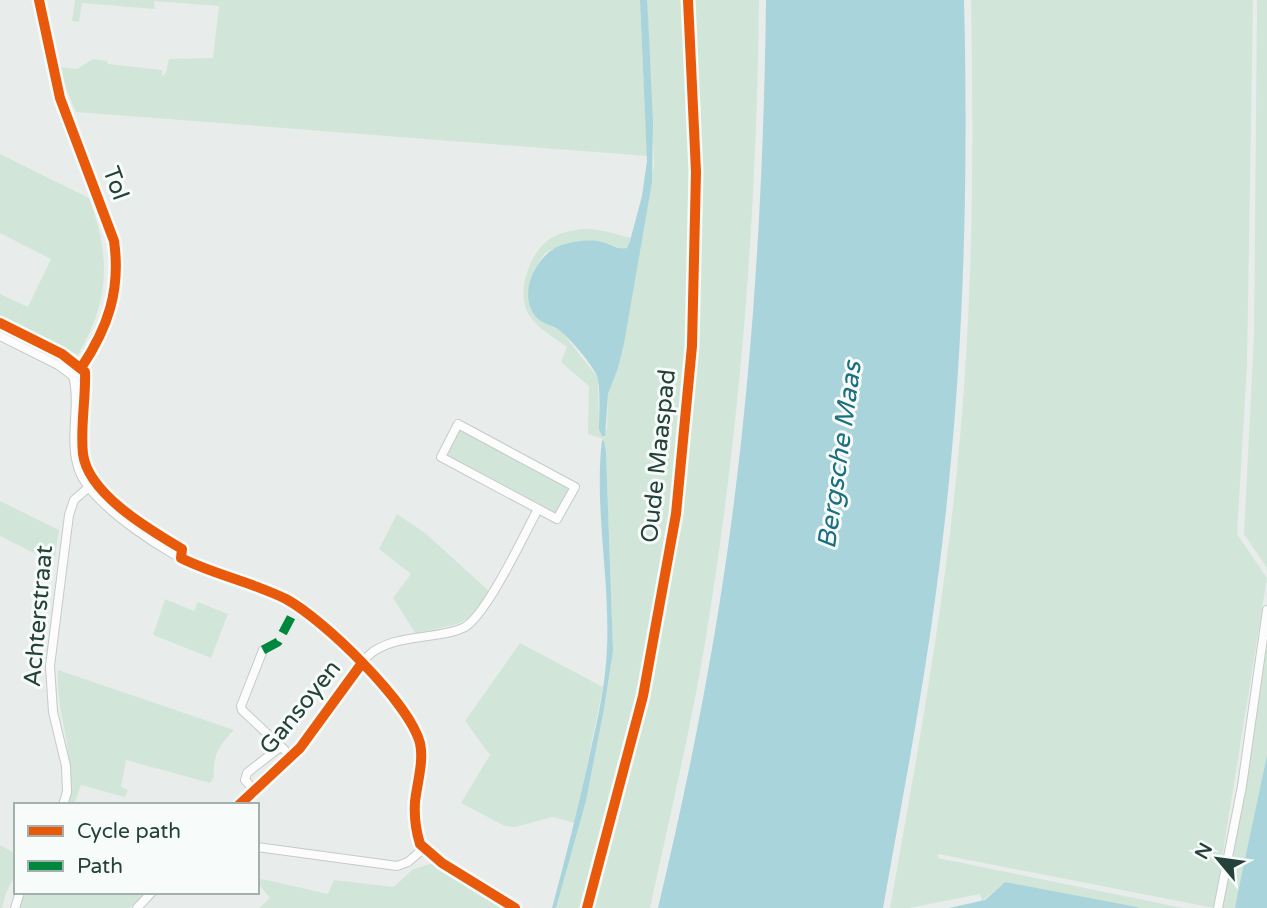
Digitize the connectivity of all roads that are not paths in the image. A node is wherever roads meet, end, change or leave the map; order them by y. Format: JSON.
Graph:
{"nodes":[{"id":1,"x":39,"y":0,"type":"edge"},
{"id":2,"x":0,"y":336,"type":"edge"},
{"id":3,"x":74,"y":376,"type":"junction"},
{"id":4,"x":89,"y":487,"type":"junction"},
{"id":5,"x":538,"y":509,"type":"junction"},
{"id":6,"x":1267,"y":610,"type":"edge"},
{"id":7,"x":263,"y":650,"type":"dead end"},
{"id":8,"x":362,"y":663,"type":"junction"},
{"id":9,"x":280,"y":747,"type":"junction"},
{"id":10,"x":292,"y":757,"type":"junction"},
{"id":11,"x":254,"y":790,"type":"junction"},
{"id":12,"x":64,"y":803,"type":"edge"},
{"id":13,"x":241,"y":803,"type":"edge"},
{"id":14,"x":259,"y":847,"type":"edge"},
{"id":15,"x":423,"y":849,"type":"junction"},
{"id":16,"x":150,"y":894,"type":"edge"},
{"id":17,"x":137,"y":908,"type":"edge"},
{"id":18,"x":514,"y":908,"type":"edge"},
{"id":19,"x":1218,"y":908,"type":"edge"}],
"edges":[{"from":1,"to":3,"type":"street","name":"Tol"},
{"from":2,"to":3,"type":"street"},
{"from":3,"to":4,"type":"street"},
{"from":4,"to":8,"type":"street"},
{"from":4,"to":12,"type":"street","name":"Achterstraat"},
{"from":5,"to":5,"type":"street"},
{"from":5,"to":8,"type":"street","name":"Gansoyen"},
{"from":6,"to":19,"type":"street"},
{"from":7,"to":9,"type":"street","name":"Gansoyen"},
{"from":8,"to":10,"type":"street","name":"Gansoyen"},
{"from":8,"to":15,"type":"street"},
{"from":9,"to":10,"type":"street","name":"Gansoyen"},
{"from":9,"to":11,"type":"street","name":"Gansoyen"},
{"from":10,"to":11,"type":"street","name":"Gansoyen"},
{"from":11,"to":13,"type":"street","name":"Gansoyen"},
{"from":14,"to":15,"type":"street"},
{"from":15,"to":18,"type":"street"},
{"from":16,"to":17,"type":"street"}]}
